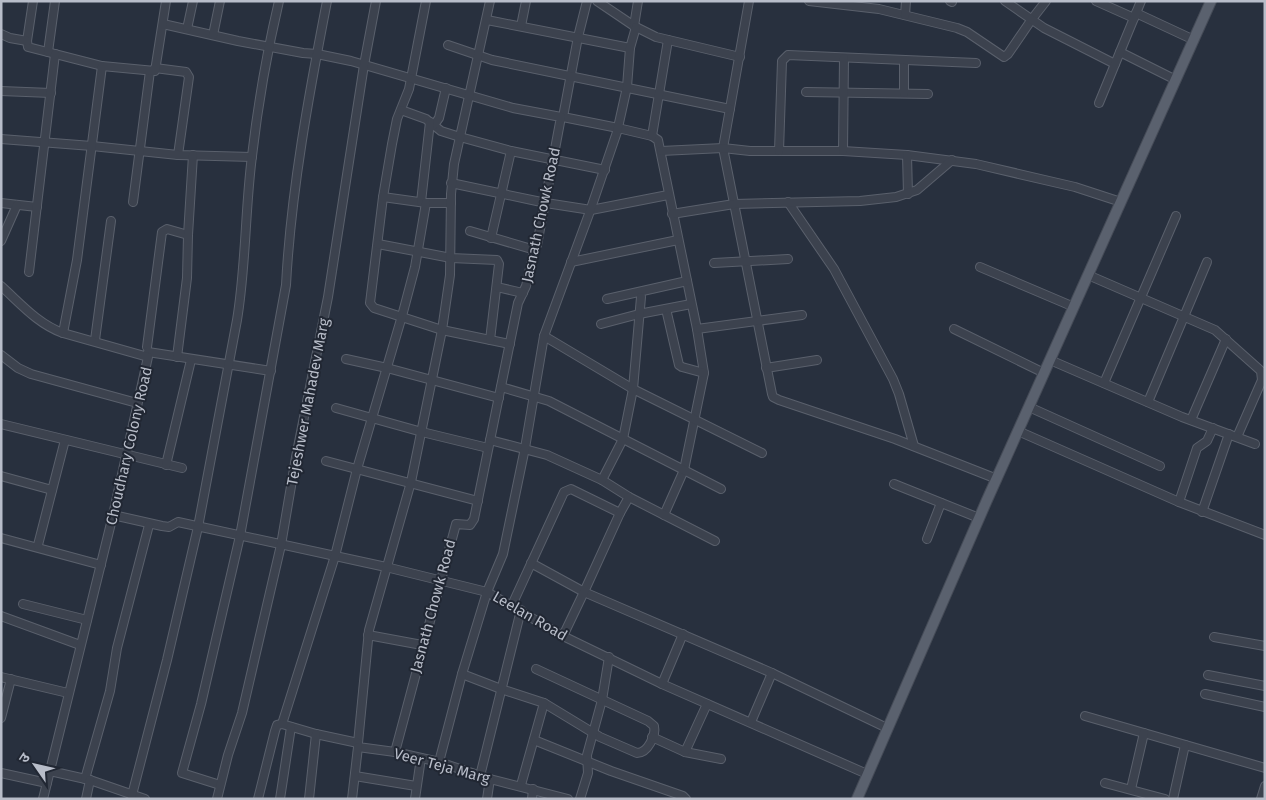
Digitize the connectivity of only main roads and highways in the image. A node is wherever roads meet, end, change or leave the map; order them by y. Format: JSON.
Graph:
{"nodes":[{"id":1,"x":1212,"y":1,"type":"edge"},
{"id":2,"x":857,"y":799,"type":"edge"}],
"edges":[{"from":1,"to":2,"type":"main road"}]}
